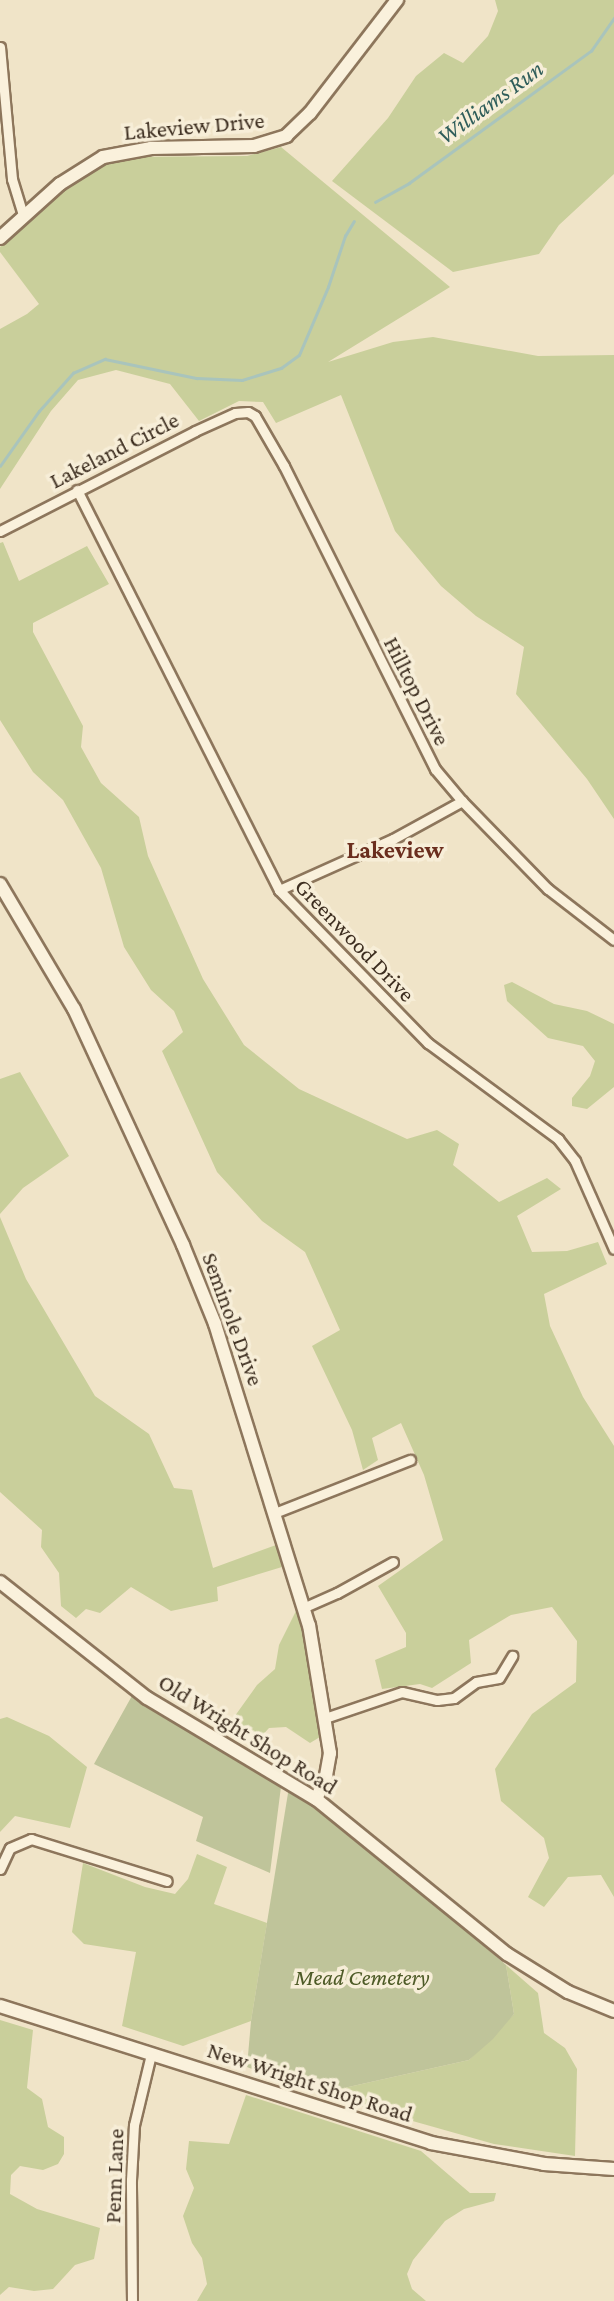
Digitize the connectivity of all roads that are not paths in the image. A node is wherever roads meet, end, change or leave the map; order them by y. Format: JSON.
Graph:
{"nodes":[{"id":1,"x":397,"y":0,"type":"edge"},
{"id":2,"x":0,"y":47,"type":"edge"},
{"id":3,"x":23,"y":216,"type":"junction"},
{"id":4,"x":0,"y":238,"type":"edge"},
{"id":5,"x":249,"y":413,"type":"joint"},
{"id":6,"x":77,"y":490,"type":"junction"},
{"id":7,"x":0,"y":531,"type":"edge"},
{"id":8,"x":461,"y":801,"type":"junction"},
{"id":9,"x":0,"y":884,"type":"edge"},
{"id":10,"x":279,"y":890,"type":"junction"},
{"id":11,"x":614,"y":940,"type":"edge"},
{"id":12,"x":614,"y":1249,"type":"edge"},
{"id":13,"x":410,"y":1460,"type":"dead end"},
{"id":14,"x":276,"y":1513,"type":"junction"},
{"id":15,"x":393,"y":1562,"type":"dead end"},
{"id":16,"x":0,"y":1582,"type":"edge"},
{"id":17,"x":304,"y":1607,"type":"junction"},
{"id":18,"x":512,"y":1656,"type":"dead end"},
{"id":19,"x":325,"y":1718,"type":"junction"},
{"id":20,"x":316,"y":1799,"type":"junction"},
{"id":21,"x":0,"y":1869,"type":"edge"},
{"id":22,"x":167,"y":1881,"type":"dead end"},
{"id":23,"x":0,"y":2006,"type":"edge"},
{"id":24,"x":614,"y":2011,"type":"edge"},
{"id":25,"x":151,"y":2054,"type":"junction"},
{"id":26,"x":614,"y":2169,"type":"edge"},
{"id":27,"x":132,"y":2301,"type":"edge"}],
"edges":[{"from":1,"to":3,"type":"street","name":"Lakeview Drive"},
{"from":2,"to":3,"type":"street"},
{"from":3,"to":4,"type":"street","name":"Lakeview Drive"},
{"from":5,"to":6,"type":"street","name":"Lakeland Circle"},
{"from":5,"to":8,"type":"street","name":"Hilltop Drive"},
{"from":6,"to":7,"type":"street","name":"Lakeland Circle"},
{"from":6,"to":10,"type":"street","name":"Greenwood Drive"},
{"from":8,"to":10,"type":"street"},
{"from":8,"to":11,"type":"street","name":"Hilltop Drive"},
{"from":9,"to":14,"type":"street","name":"Seminole Drive"},
{"from":10,"to":12,"type":"street","name":"Greenwood Drive"},
{"from":13,"to":14,"type":"street"},
{"from":14,"to":17,"type":"street","name":"Seminole Drive"},
{"from":15,"to":17,"type":"street"},
{"from":16,"to":20,"type":"street","name":"Old Wright Shop Road"},
{"from":17,"to":19,"type":"street","name":"Seminole Drive"},
{"from":18,"to":19,"type":"street"},
{"from":19,"to":20,"type":"street","name":"Seminole Drive"},
{"from":20,"to":24,"type":"street","name":"Old Wright Shop Road"},
{"from":21,"to":22,"type":"street"},
{"from":23,"to":25,"type":"street","name":"New Wright Shop Road"},
{"from":25,"to":26,"type":"street","name":"New Wright Shop Road"},
{"from":25,"to":27,"type":"street","name":"Penn Lane"}]}
